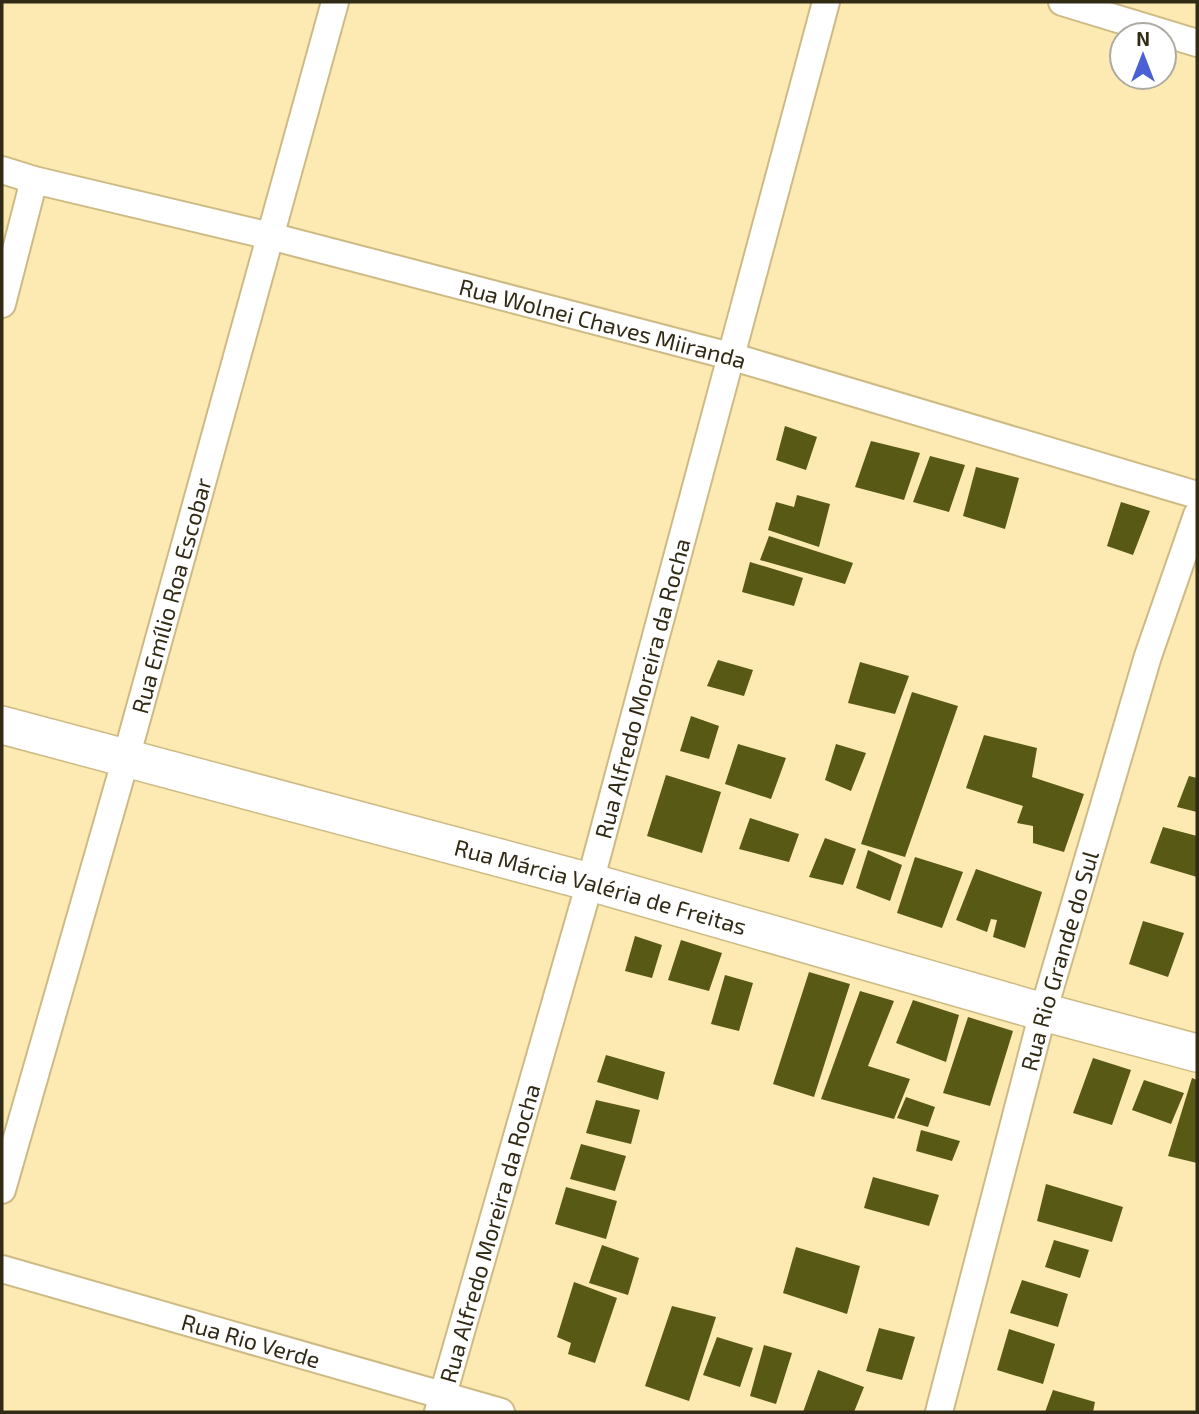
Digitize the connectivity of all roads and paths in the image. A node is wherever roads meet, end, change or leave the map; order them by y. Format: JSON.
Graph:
{"nodes":[{"id":1,"x":335,"y":2,"type":"edge"},
{"id":2,"x":826,"y":2,"type":"edge"},
{"id":3,"x":1062,"y":2,"type":"edge"},
{"id":4,"x":1197,"y":43,"type":"edge"},
{"id":5,"x":2,"y":170,"type":"edge"},
{"id":6,"x":34,"y":180,"type":"junction"},
{"id":7,"x":270,"y":236,"type":"junction"},
{"id":8,"x":2,"y":304,"type":"edge"},
{"id":9,"x":730,"y":356,"type":"junction"},
{"id":10,"x":1197,"y":495,"type":"edge"},
{"id":11,"x":1197,"y":515,"type":"edge"},
{"id":12,"x":2,"y":725,"type":"edge"},
{"id":13,"x":126,"y":758,"type":"junction"},
{"id":14,"x":590,"y":883,"type":"junction"},
{"id":15,"x":1042,"y":1012,"type":"junction"},
{"id":16,"x":1197,"y":1053,"type":"edge"},
{"id":17,"x":2,"y":1190,"type":"edge"},
{"id":18,"x":2,"y":1269,"type":"edge"},
{"id":19,"x":441,"y":1404,"type":"edge"},
{"id":20,"x":501,"y":1412,"type":"edge"},
{"id":21,"x":939,"y":1412,"type":"edge"}],
"edges":[{"from":1,"to":7,"type":"street","name":"Rua Emílio Roa Escobar"},
{"from":2,"to":9,"type":"street","name":"Rua Alfredo Moreira da Rocha"},
{"from":3,"to":4,"type":"street"},
{"from":5,"to":6,"type":"street","name":"Rua Wolnei Chaves Miiranda"},
{"from":6,"to":7,"type":"street","name":"Rua Wolnei Chaves Miiranda"},
{"from":6,"to":8,"type":"street"},
{"from":7,"to":9,"type":"street","name":"Rua Wolnei Chaves Miiranda"},
{"from":7,"to":13,"type":"street","name":"Rua Emílio Roa Escobar"},
{"from":9,"to":10,"type":"street","name":"Rua Wolnei Chaves Miiranda"},
{"from":9,"to":14,"type":"street","name":"Rua Alfredo Moreira da Rocha"},
{"from":11,"to":15,"type":"street","name":"Rua Rio Grande do Sul"},
{"from":12,"to":13,"type":"street","name":"Rua Márcia Valéria de Freitas"},
{"from":13,"to":14,"type":"street","name":"Rua Márcia Valéria de Freitas"},
{"from":13,"to":17,"type":"street","name":"Rua Emílio Roa Escobar"},
{"from":14,"to":15,"type":"street","name":"Rua Márcia Valéria de Freitas"},
{"from":14,"to":19,"type":"street","name":"Rua Alfredo Moreira da Rocha"},
{"from":15,"to":16,"type":"street","name":"Rua Márcia Valéria de Freitas"},
{"from":15,"to":21,"type":"street","name":"Rua Rio Grande do Sul"},
{"from":18,"to":19,"type":"street","name":"Rua Rio Verde"},
{"from":19,"to":20,"type":"street","name":"Rua Rio Verde"}]}
